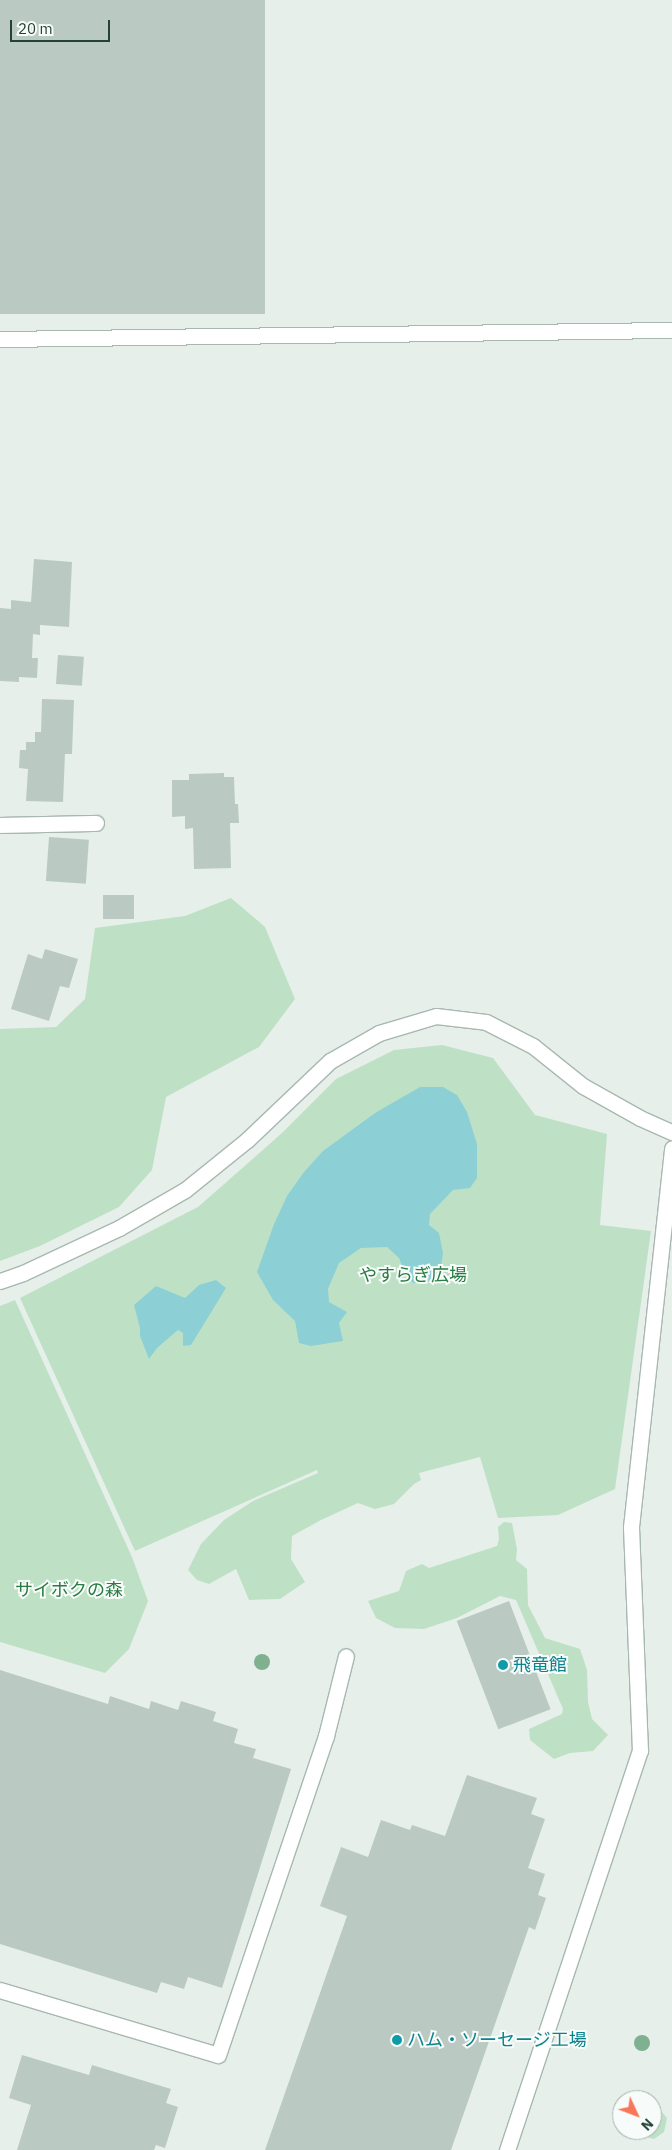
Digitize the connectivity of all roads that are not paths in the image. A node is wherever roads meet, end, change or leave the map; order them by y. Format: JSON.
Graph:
{"nodes":[{"id":1,"x":672,"y":330,"type":"edge"},
{"id":2,"x":0,"y":339,"type":"edge"},
{"id":3,"x":96,"y":823,"type":"dead end"},
{"id":4,"x":0,"y":825,"type":"edge"},
{"id":5,"x":672,"y":1132,"type":"edge"},
{"id":6,"x":672,"y":1148,"type":"edge"},
{"id":7,"x":0,"y":1281,"type":"edge"},
{"id":8,"x":346,"y":1656,"type":"dead end"},
{"id":9,"x":0,"y":1990,"type":"edge"},
{"id":10,"x":507,"y":2150,"type":"edge"}],
"edges":[{"from":1,"to":2,"type":"street"},
{"from":3,"to":4,"type":"street"},
{"from":5,"to":7,"type":"street"},
{"from":6,"to":10,"type":"street"},
{"from":8,"to":9,"type":"street"}]}
